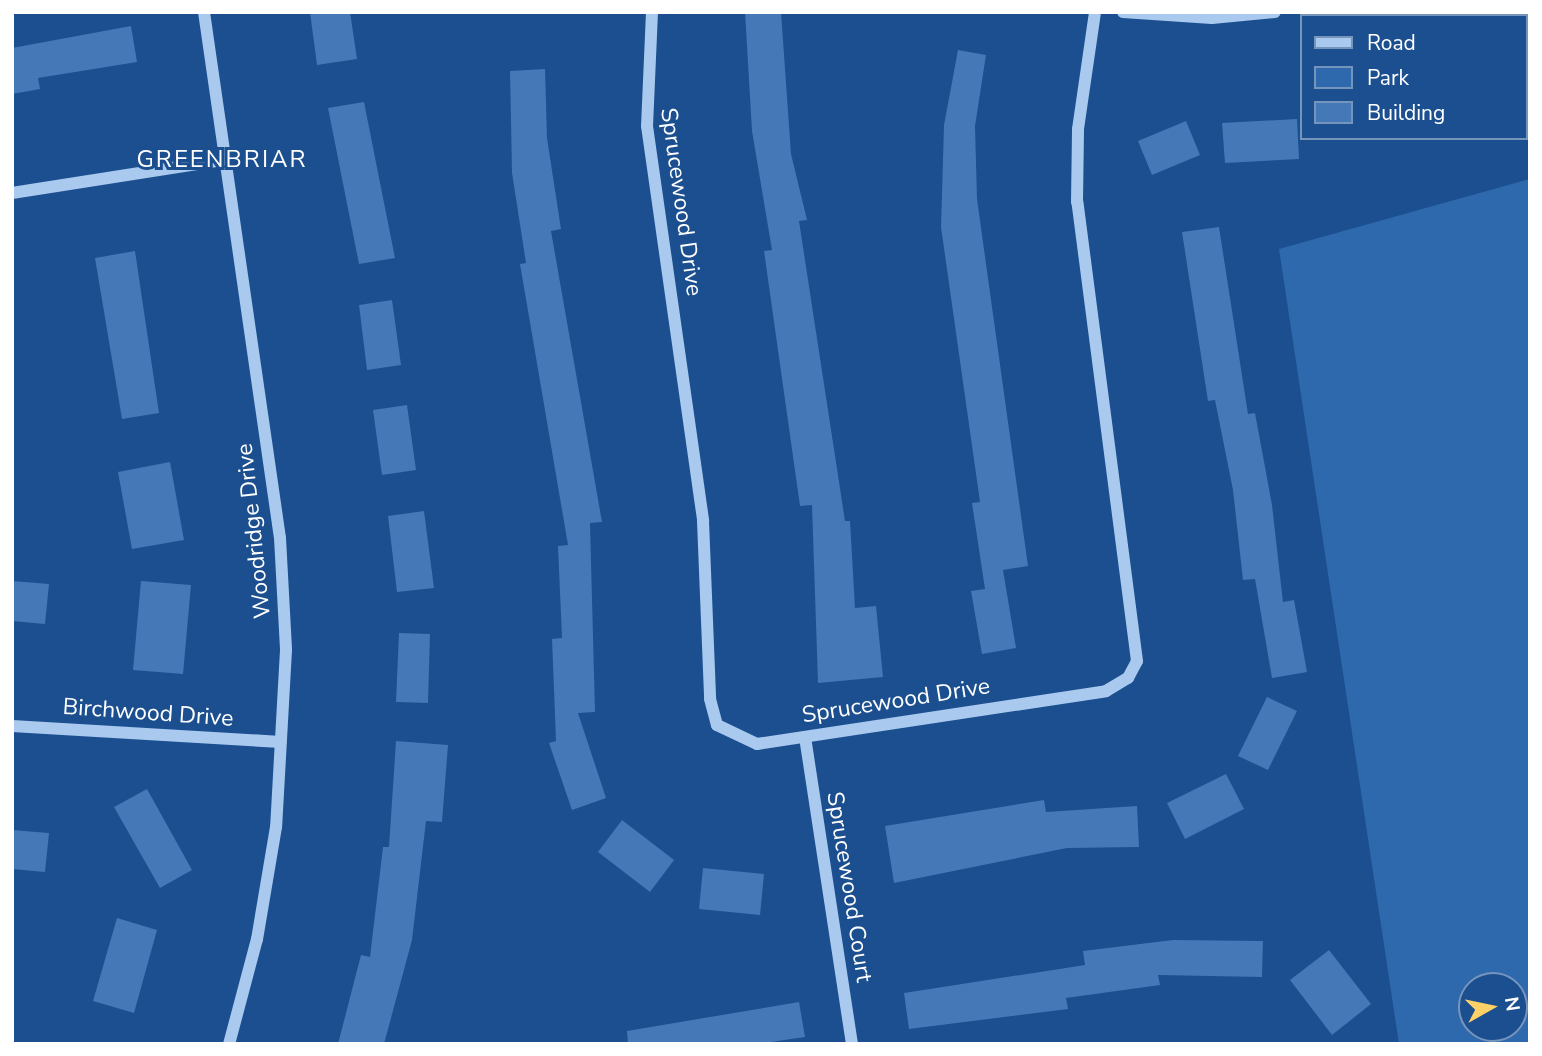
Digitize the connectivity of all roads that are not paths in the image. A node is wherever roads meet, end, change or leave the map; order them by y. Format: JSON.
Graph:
{"nodes":[{"id":1,"x":204,"y":12,"type":"edge"},
{"id":2,"x":652,"y":12,"type":"edge"},
{"id":3,"x":1095,"y":12,"type":"edge"},
{"id":4,"x":1123,"y":12,"type":"edge"},
{"id":5,"x":1275,"y":12,"type":"edge"},
{"id":6,"x":222,"y":160,"type":"junction"},
{"id":7,"x":12,"y":193,"type":"edge"},
{"id":8,"x":12,"y":726,"type":"edge"},
{"id":9,"x":805,"y":737,"type":"junction"},
{"id":10,"x":281,"y":743,"type":"junction"},
{"id":11,"x":229,"y":1044,"type":"edge"},
{"id":12,"x":852,"y":1044,"type":"edge"}],
"edges":[{"from":1,"to":6,"type":"street","name":"Woodridge Drive"},
{"from":2,"to":9,"type":"street","name":"Sprucewood Drive"},
{"from":3,"to":9,"type":"street","name":"Sprucewood Drive"},
{"from":4,"to":5,"type":"street"},
{"from":6,"to":7,"type":"street"},
{"from":6,"to":10,"type":"street","name":"Woodridge Drive"},
{"from":8,"to":10,"type":"street","name":"Birchwood Drive"},
{"from":9,"to":12,"type":"street","name":"Sprucewood Court"},
{"from":10,"to":11,"type":"street","name":"Woodridge Drive"}]}
